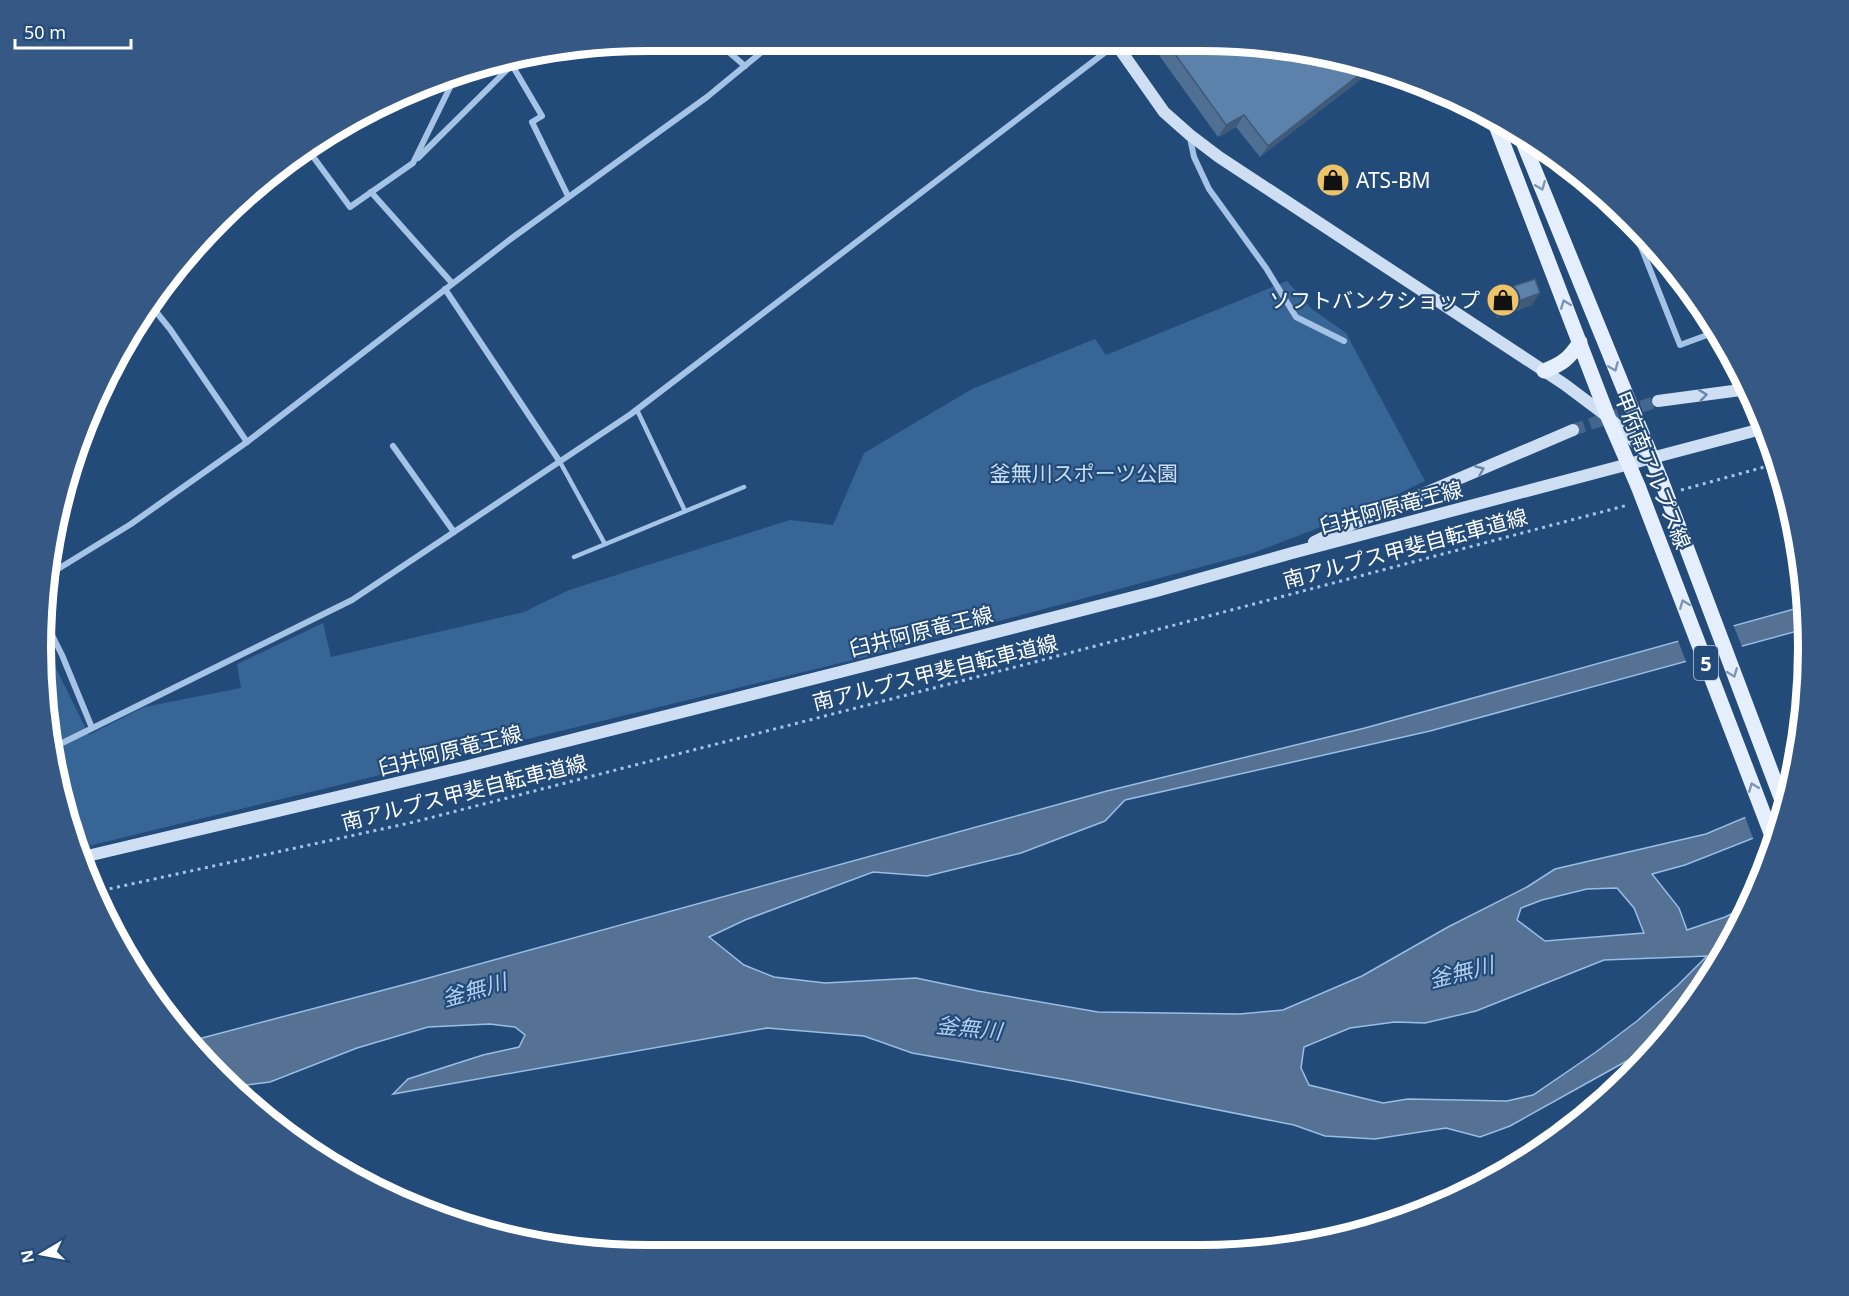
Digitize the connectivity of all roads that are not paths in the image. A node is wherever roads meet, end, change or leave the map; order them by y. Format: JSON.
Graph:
{"nodes":[{"id":1,"x":728,"y":51,"type":"edge"},
{"id":2,"x":762,"y":51,"type":"edge"},
{"id":3,"x":1103,"y":51,"type":"edge"},
{"id":4,"x":1121,"y":51,"type":"edge"},
{"id":5,"x":513,"y":66,"type":"edge"},
{"id":6,"x":745,"y":66,"type":"junction"},
{"id":7,"x":510,"y":67,"type":"edge"},
{"id":8,"x":451,"y":85,"type":"edge"},
{"id":9,"x":1497,"y":130,"type":"edge"},
{"id":10,"x":1190,"y":135,"type":"junction"},
{"id":11,"x":1525,"y":147,"type":"edge"},
{"id":12,"x":312,"y":155,"type":"edge"},
{"id":13,"x":413,"y":163,"type":"junction"},
{"id":14,"x":371,"y":192,"type":"junction"},
{"id":15,"x":568,"y":196,"type":"junction"},
{"id":16,"x":1640,"y":243,"type":"edge"},
{"id":17,"x":452,"y":284,"type":"junction"},
{"id":18,"x":445,"y":289,"type":"junction"},
{"id":19,"x":156,"y":311,"type":"edge"},
{"id":20,"x":1709,"y":335,"type":"edge"},
{"id":21,"x":1344,"y":341,"type":"dead end"},
{"id":22,"x":1580,"y":342,"type":"junction"},
{"id":23,"x":1544,"y":371,"type":"junction"},
{"id":24,"x":1739,"y":390,"type":"edge"},
{"id":25,"x":1658,"y":401,"type":"tunnel mouth"},
{"id":26,"x":637,"y":410,"type":"junction"},
{"id":27,"x":1608,"y":417,"type":"junction"},
{"id":28,"x":1573,"y":430,"type":"tunnel mouth"},
{"id":29,"x":1757,"y":430,"type":"edge"},
{"id":30,"x":248,"y":442,"type":"junction"},
{"id":31,"x":393,"y":446,"type":"dead end"},
{"id":32,"x":1652,"y":458,"type":"junction"},
{"id":33,"x":560,"y":462,"type":"junction"},
{"id":34,"x":1628,"y":465,"type":"junction"},
{"id":35,"x":744,"y":486,"type":"dead end"},
{"id":36,"x":685,"y":511,"type":"junction"},
{"id":37,"x":454,"y":532,"type":"junction"},
{"id":38,"x":605,"y":544,"type":"junction"},
{"id":39,"x":1292,"y":553,"type":"junction"},
{"id":40,"x":574,"y":556,"type":"dead end"},
{"id":41,"x":56,"y":570,"type":"edge"},
{"id":42,"x":51,"y":634,"type":"edge"},
{"id":43,"x":92,"y":728,"type":"junction"},
{"id":44,"x":59,"y":745,"type":"edge"},
{"id":45,"x":1780,"y":795,"type":"edge"},
{"id":46,"x":1769,"y":829,"type":"edge"},
{"id":47,"x":89,"y":856,"type":"edge"}],
"edges":[{"from":1,"to":6,"type":"street"},
{"from":2,"to":6,"type":"street"},
{"from":3,"to":26,"type":"street"},
{"from":4,"to":10,"type":"main road"},
{"from":5,"to":15,"type":"street"},
{"from":6,"to":15,"type":"street"},
{"from":7,"to":13,"type":"street"},
{"from":8,"to":13,"type":"street"},
{"from":22,"to":9,"type":"main road","name":"甲府南アルプス線","number":"5","one_way":true},
{"from":10,"to":21,"type":"street"},
{"from":10,"to":23,"type":"main road"},
{"from":11,"to":32,"type":"main road","name":"甲府南アルプス線","number":"5","one_way":true},
{"from":12,"to":14,"type":"street"},
{"from":13,"to":14,"type":"street"},
{"from":14,"to":17,"type":"street"},
{"from":15,"to":17,"type":"street"},
{"from":16,"to":20,"type":"street"},
{"from":17,"to":18,"type":"street"},
{"from":18,"to":30,"type":"street"},
{"from":18,"to":33,"type":"street"},
{"from":19,"to":30,"type":"street"},
{"from":22,"to":23,"type":"main road"},
{"from":22,"to":27,"type":"main road","name":"甲府南アルプス線","number":"5"},
{"from":23,"to":27,"type":"main road"},
{"from":25,"to":24,"type":"main road","one_way":true},
{"from":26,"to":33,"type":"street"},
{"from":26,"to":36,"type":"lane"},
{"from":27,"to":32,"type":"main road"},
{"from":27,"to":34,"type":"main road","name":"甲府南アルプス線","number":"5"},
{"from":39,"to":28,"type":"main road","one_way":true},
{"from":29,"to":32,"type":"main road","name":"臼井阿原竜王線"},
{"from":30,"to":41,"type":"street"},
{"from":31,"to":37,"type":"street"},
{"from":32,"to":34,"type":"main road","name":"臼井阿原竜王線"},
{"from":32,"to":45,"type":"main road","name":"甲府南アルプス線","number":"5","one_way":true,"bridge":true},
{"from":33,"to":37,"type":"street"},
{"from":33,"to":38,"type":"lane"},
{"from":34,"to":39,"type":"main road","name":"臼井阿原竜王線"},
{"from":46,"to":34,"type":"main road","name":"甲府南アルプス線","number":"5","one_way":true,"bridge":true},
{"from":35,"to":36,"type":"lane"},
{"from":36,"to":38,"type":"lane"},
{"from":37,"to":43,"type":"street"},
{"from":38,"to":40,"type":"lane"},
{"from":39,"to":47,"type":"main road","name":"臼井阿原竜王線"},
{"from":42,"to":43,"type":"street"},
{"from":43,"to":44,"type":"street"}]}
